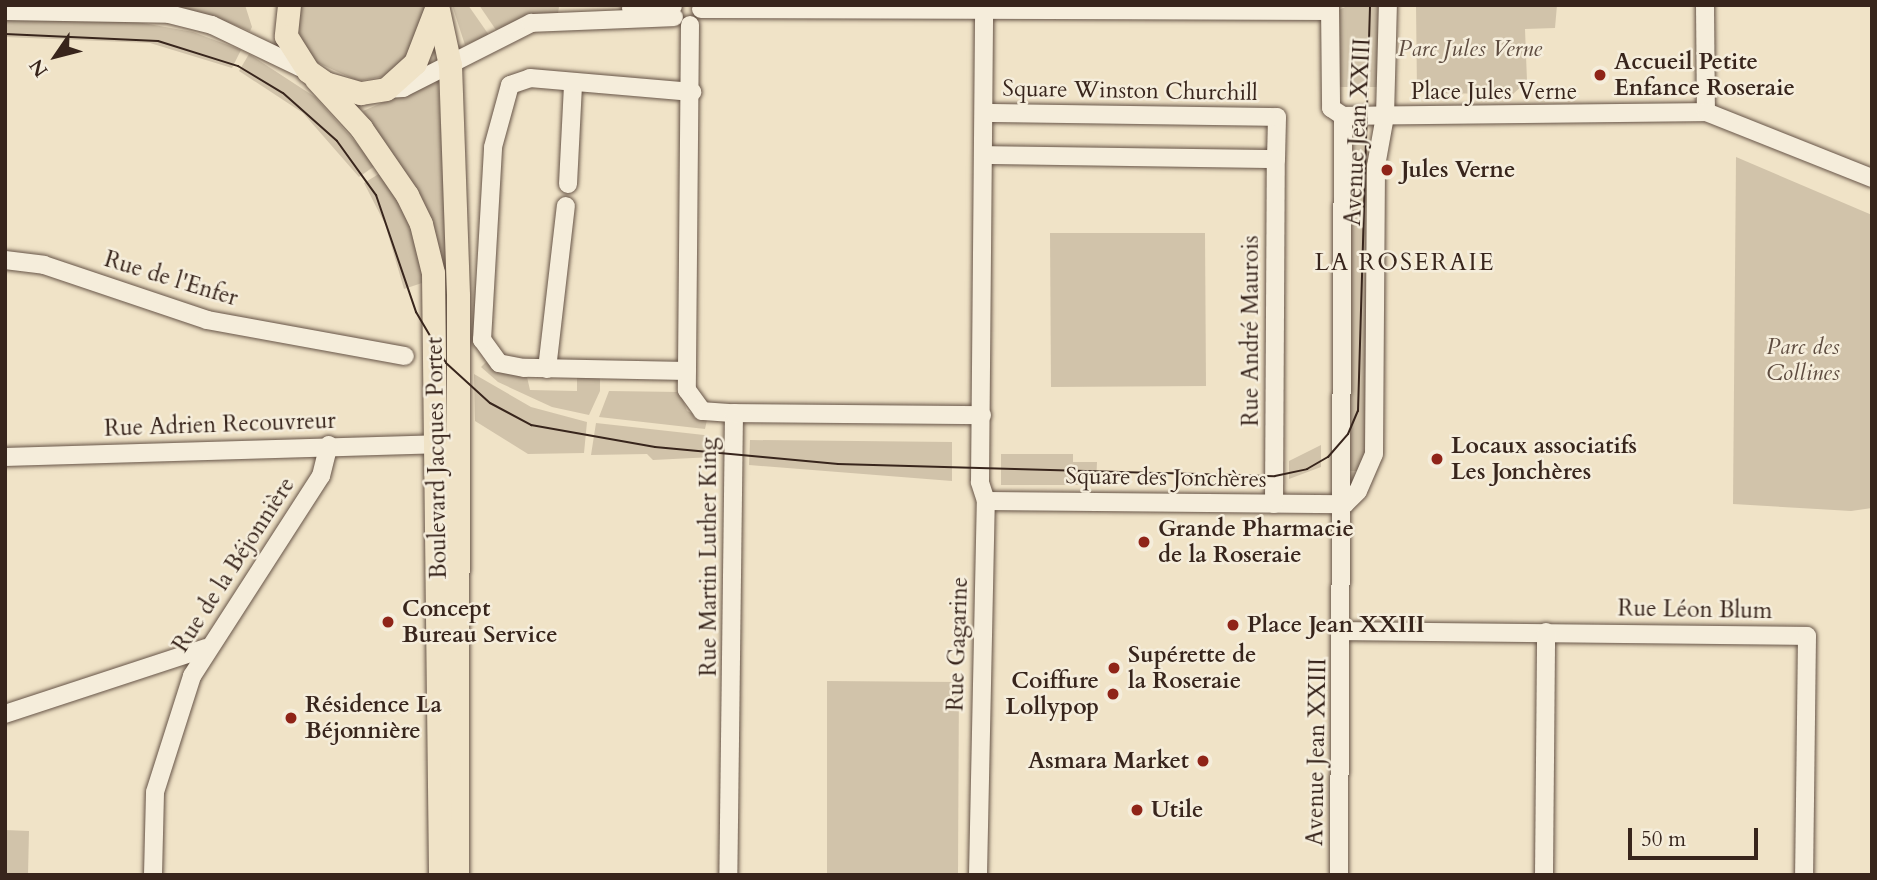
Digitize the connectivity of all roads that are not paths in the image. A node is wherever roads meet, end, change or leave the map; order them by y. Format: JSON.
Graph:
{"nodes":[{"id":1,"x":277,"y":5,"type":"edge"},
{"id":2,"x":289,"y":5,"type":"edge"},
{"id":3,"x":588,"y":5,"type":"edge"},
{"id":4,"x":1388,"y":5,"type":"edge"},
{"id":5,"x":1705,"y":5,"type":"edge"},
{"id":6,"x":437,"y":6,"type":"edge"},
{"id":7,"x":701,"y":7,"type":"edge"},
{"id":8,"x":984,"y":8,"type":"junction"},
{"id":9,"x":1330,"y":8,"type":"edge"},
{"id":10,"x":5,"y":10,"type":"edge"},
{"id":11,"x":677,"y":13,"type":"edge"},
{"id":12,"x":286,"y":36,"type":"junction"},
{"id":13,"x":450,"y":65,"type":"junction"},
{"id":14,"x":312,"y":75,"type":"junction"},
{"id":15,"x":573,"y":85,"type":"junction"},
{"id":16,"x":386,"y":89,"type":"junction"},
{"id":17,"x":692,"y":92,"type":"junction"},
{"id":18,"x":1706,"y":112,"type":"junction"},
{"id":19,"x":984,"y":113,"type":"junction"},
{"id":20,"x":1385,"y":116,"type":"junction"},
{"id":21,"x":1343,"y":117,"type":"junction"},
{"id":22,"x":983,"y":155,"type":"junction"},
{"id":23,"x":1276,"y":159,"type":"junction"},
{"id":24,"x":1872,"y":177,"type":"edge"},
{"id":25,"x":568,"y":184,"type":"dead end"},
{"id":26,"x":566,"y":206,"type":"dead end"},
{"id":27,"x":5,"y":260,"type":"edge"},
{"id":28,"x":405,"y":356,"type":"dead end"},
{"id":29,"x":547,"y":369,"type":"junction"},
{"id":30,"x":687,"y":371,"type":"junction"},
{"id":31,"x":734,"y":413,"type":"junction"},
{"id":32,"x":982,"y":415,"type":"junction"},
{"id":33,"x":436,"y":444,"type":"junction"},
{"id":34,"x":329,"y":445,"type":"junction"},
{"id":35,"x":5,"y":457,"type":"edge"},
{"id":36,"x":986,"y":501,"type":"junction"},
{"id":37,"x":1275,"y":504,"type":"junction"},
{"id":38,"x":1345,"y":504,"type":"junction"},
{"id":39,"x":1343,"y":631,"type":"junction"},
{"id":40,"x":1546,"y":632,"type":"junction"},
{"id":41,"x":206,"y":648,"type":"junction"},
{"id":42,"x":5,"y":714,"type":"edge"},
{"id":43,"x":153,"y":875,"type":"edge"},
{"id":44,"x":440,"y":875,"type":"edge"},
{"id":45,"x":457,"y":875,"type":"edge"},
{"id":46,"x":728,"y":875,"type":"edge"},
{"id":47,"x":978,"y":875,"type":"edge"},
{"id":48,"x":1339,"y":875,"type":"edge"},
{"id":49,"x":1544,"y":875,"type":"edge"},
{"id":50,"x":1804,"y":875,"type":"edge"}],
"edges":[{"from":1,"to":12,"type":"main road","name":"Boulevard Jacques Portet"},
{"from":2,"to":12,"type":"main road"},
{"from":3,"to":11,"type":"street"},
{"from":4,"to":20,"type":"street","name":"Avenue Jean XXIII"},
{"from":5,"to":18,"type":"street"},
{"from":6,"to":13,"type":"main road"},
{"from":6,"to":16,"type":"main road"},
{"from":7,"to":8,"type":"street"},
{"from":7,"to":11,"type":"street"},
{"from":8,"to":9,"type":"street"},
{"from":8,"to":19,"type":"street","name":"Square Winston Churchill"},
{"from":9,"to":21,"type":"street","name":"Avenue Jean XXIII"},
{"from":10,"to":14,"type":"street"},
{"from":11,"to":13,"type":"street"},
{"from":11,"to":17,"type":"street","name":"Rue Martin Luther King"},
{"from":12,"to":14,"type":"main road","name":"Boulevard Jacques Portet"},
{"from":13,"to":16,"type":"street"},
{"from":13,"to":45,"type":"main road","name":"Boulevard Jacques Portet"},
{"from":14,"to":16,"type":"main road"},
{"from":14,"to":33,"type":"main road","name":"Boulevard Jacques Portet"},
{"from":15,"to":17,"type":"street"},
{"from":15,"to":25,"type":"street"},
{"from":15,"to":29,"type":"street"},
{"from":17,"to":30,"type":"street","name":"Rue Martin Luther King"},
{"from":18,"to":20,"type":"street","name":"Place Jules Verne"},
{"from":18,"to":24,"type":"street"},
{"from":19,"to":22,"type":"street","name":"Square Winston Churchill"},
{"from":19,"to":23,"type":"street","name":"Square Winston Churchill"},
{"from":20,"to":21,"type":"street","name":"Place Jules Verne"},
{"from":20,"to":38,"type":"street","name":"Avenue Jean XXIII"},
{"from":21,"to":38,"type":"street","name":"Avenue Jean XXIII"},
{"from":22,"to":23,"type":"street"},
{"from":22,"to":32,"type":"street","name":"Square Winston Churchill"},
{"from":23,"to":37,"type":"street","name":"Rue André Maurois"},
{"from":26,"to":29,"type":"street"},
{"from":27,"to":28,"type":"street","name":"Rue de l'Enfer"},
{"from":29,"to":30,"type":"street"},
{"from":30,"to":31,"type":"street","name":"Rue Martin Luther King"},
{"from":31,"to":32,"type":"street"},
{"from":31,"to":46,"type":"street","name":"Rue Martin Luther King"},
{"from":32,"to":36,"type":"street","name":"Rue Gagarine"},
{"from":33,"to":34,"type":"street","name":"Rue Adrien Recouvreur"},
{"from":33,"to":44,"type":"main road","name":"Boulevard Jacques Portet"},
{"from":34,"to":35,"type":"street","name":"Rue Adrien Recouvreur"},
{"from":34,"to":41,"type":"street","name":"Rue de la Béjonnière"},
{"from":36,"to":37,"type":"street","name":"Square des Jonchères"},
{"from":36,"to":47,"type":"street","name":"Rue Gagarine"},
{"from":37,"to":38,"type":"street","name":"Square des Jonchères"},
{"from":38,"to":39,"type":"street","name":"Avenue Jean XXIII"},
{"from":39,"to":40,"type":"street","name":"Rue Léon Blum"},
{"from":39,"to":48,"type":"street","name":"Avenue Jean XXIII"},
{"from":40,"to":49,"type":"street"},
{"from":40,"to":50,"type":"street","name":"Rue Léon Blum"},
{"from":41,"to":42,"type":"street"},
{"from":41,"to":43,"type":"street","name":"Rue de la Béjonnière"}]}
